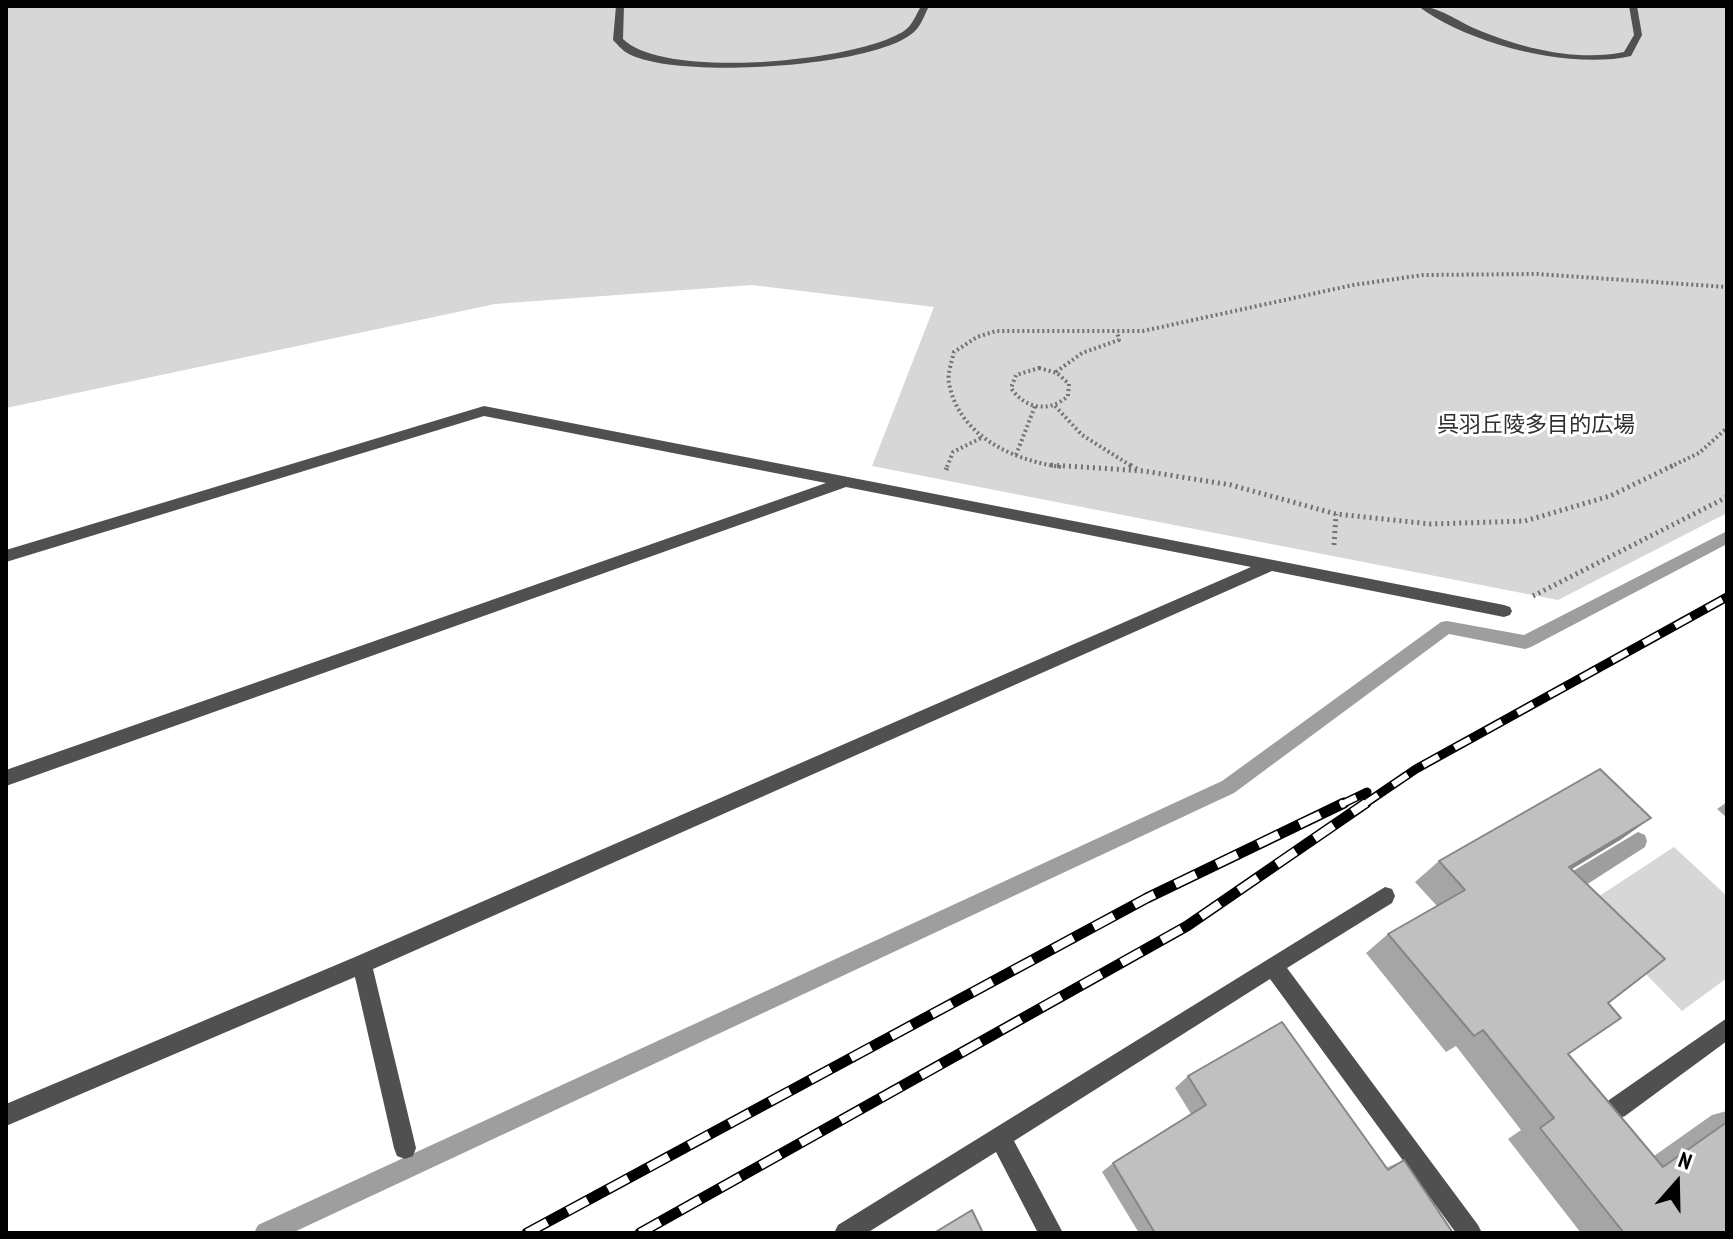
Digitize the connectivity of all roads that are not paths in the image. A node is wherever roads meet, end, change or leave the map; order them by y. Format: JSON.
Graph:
{"nodes":[{"id":1,"x":620,"y":6,"type":"edge"},
{"id":2,"x":925,"y":6,"type":"edge"},
{"id":3,"x":1422,"y":6,"type":"edge"},
{"id":4,"x":1633,"y":6,"type":"edge"},
{"id":5,"x":843,"y":483,"type":"junction"},
{"id":6,"x":6,"y":556,"type":"edge"},
{"id":7,"x":1271,"y":565,"type":"junction"},
{"id":8,"x":1504,"y":611,"type":"road end"},
{"id":9,"x":6,"y":778,"type":"edge"},
{"id":10,"x":1385,"y":896,"type":"dead end"},
{"id":11,"x":362,"y":964,"type":"junction"},
{"id":12,"x":1273,"y":966,"type":"junction"},
{"id":13,"x":1727,"y":1028,"type":"edge"},
{"id":14,"x":1617,"y":1108,"type":"edge"},
{"id":15,"x":6,"y":1115,"type":"edge"},
{"id":16,"x":1000,"y":1137,"type":"junction"},
{"id":17,"x":405,"y":1148,"type":"dead end"},
{"id":18,"x":846,"y":1233,"type":"edge"},
{"id":19,"x":1051,"y":1233,"type":"edge"},
{"id":20,"x":1470,"y":1233,"type":"edge"}],
"edges":[{"from":1,"to":2,"type":"street"},
{"from":3,"to":4,"type":"street"},
{"from":5,"to":6,"type":"street"},
{"from":5,"to":7,"type":"street"},
{"from":5,"to":9,"type":"street"},
{"from":7,"to":8,"type":"street"},
{"from":7,"to":11,"type":"street"},
{"from":10,"to":12,"type":"street"},
{"from":11,"to":15,"type":"street"},
{"from":11,"to":17,"type":"street"},
{"from":12,"to":16,"type":"street"},
{"from":12,"to":20,"type":"street"},
{"from":13,"to":14,"type":"street"},
{"from":16,"to":18,"type":"street"},
{"from":16,"to":19,"type":"street"}]}
